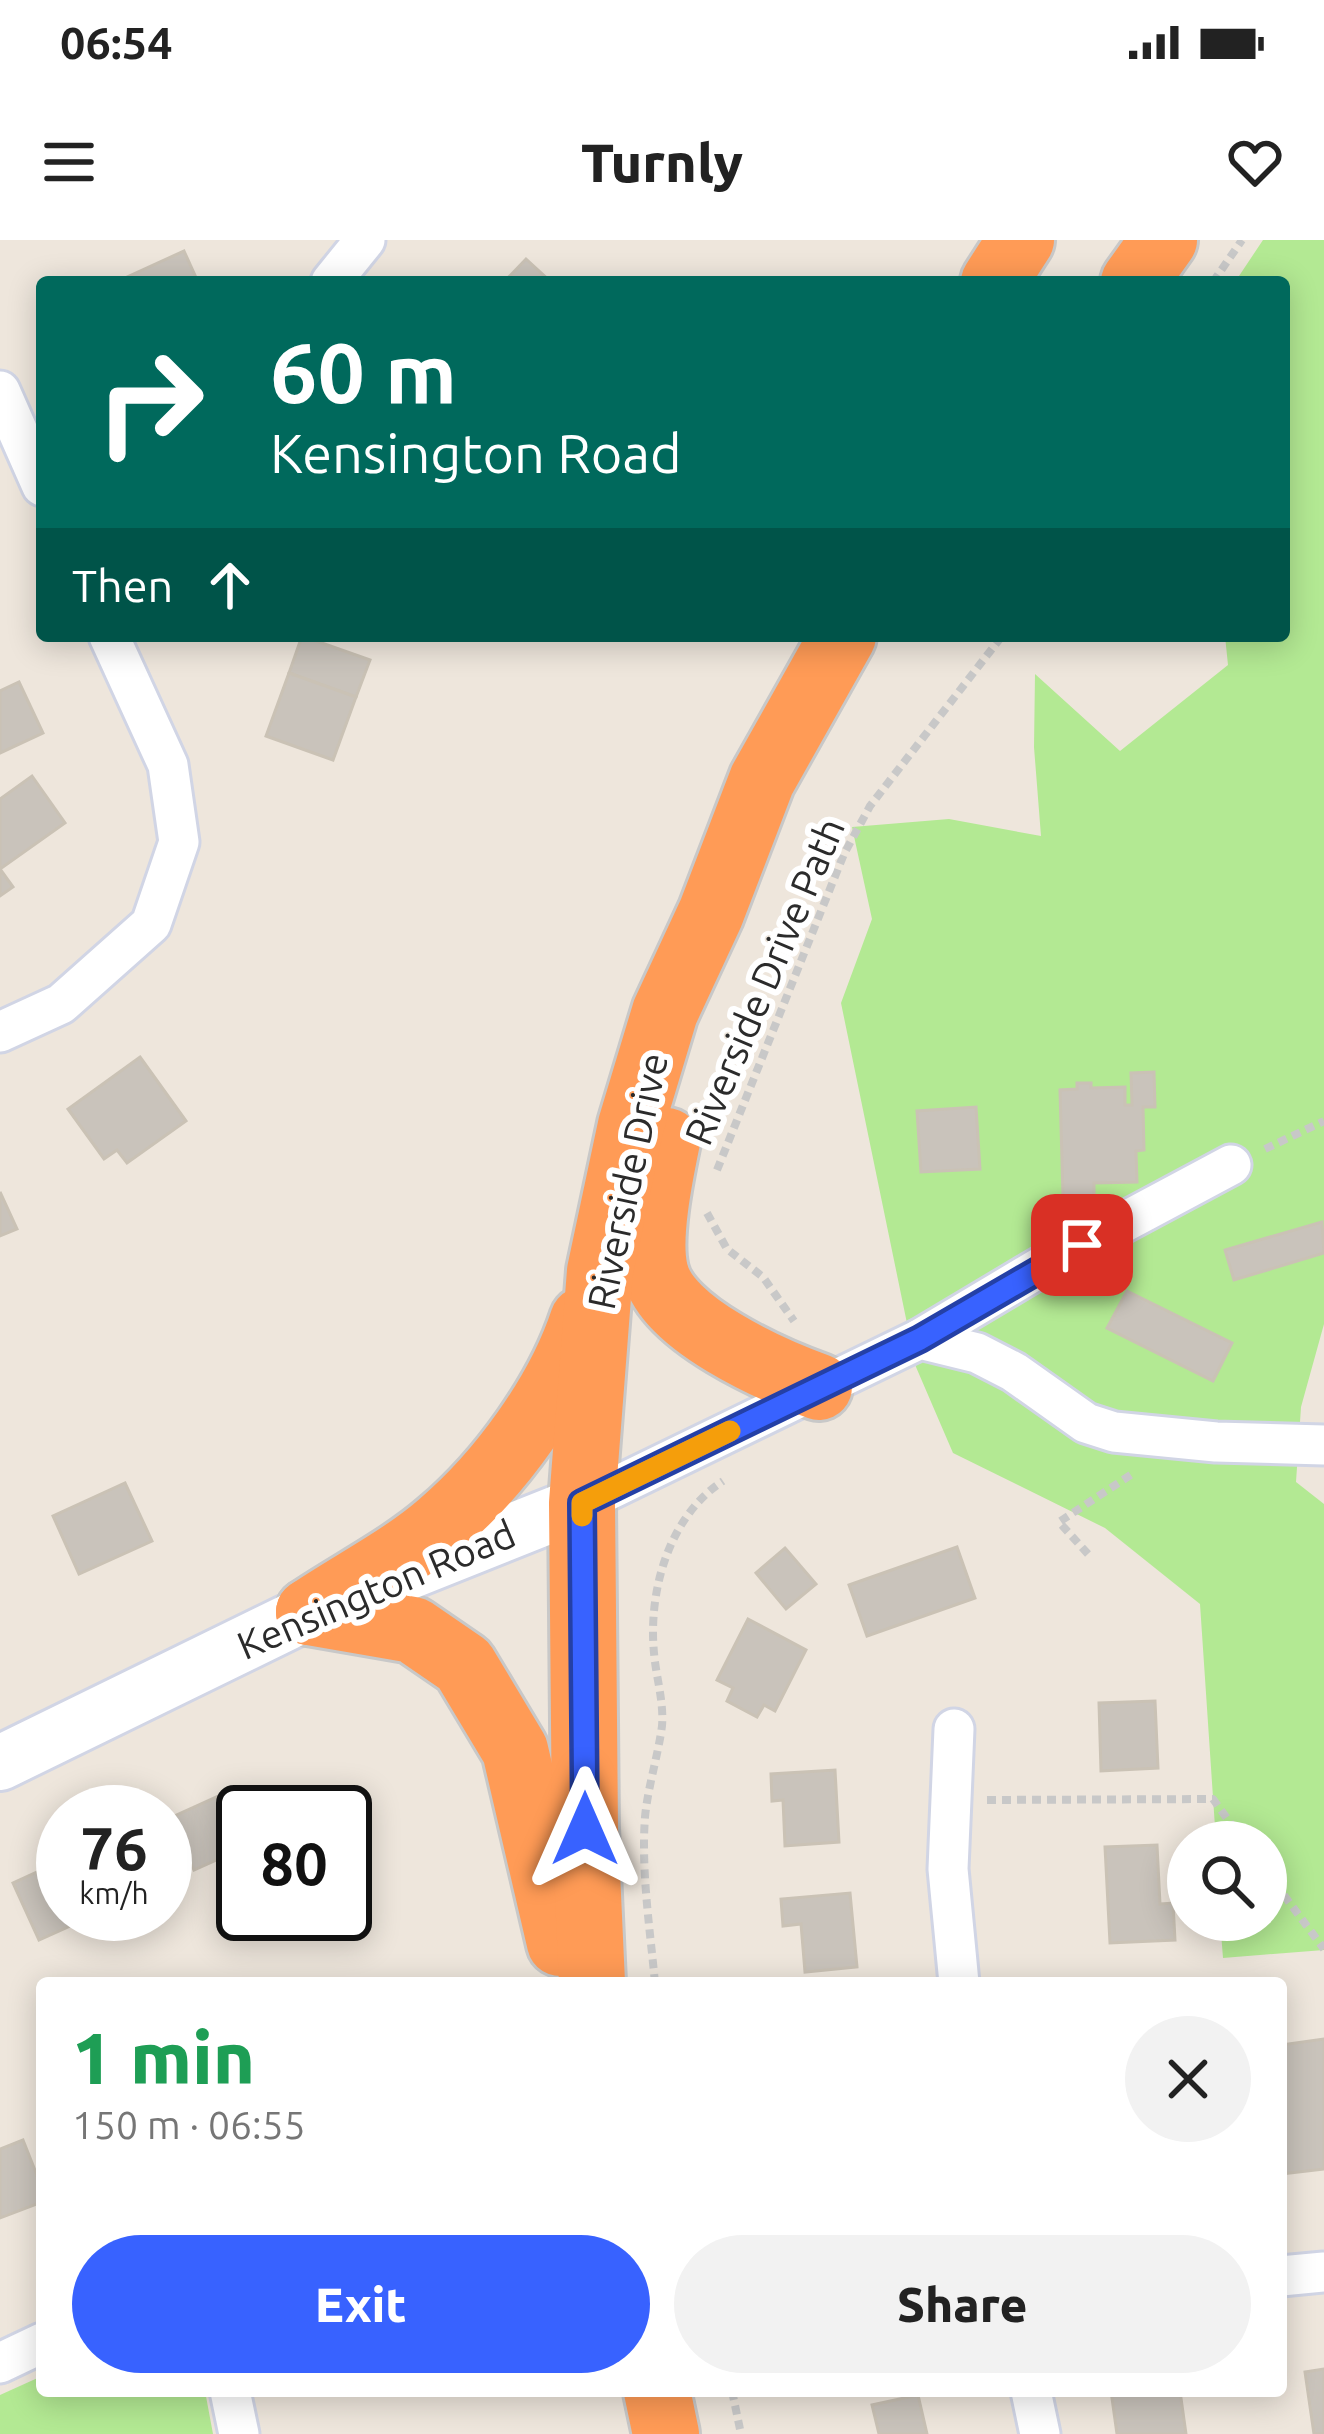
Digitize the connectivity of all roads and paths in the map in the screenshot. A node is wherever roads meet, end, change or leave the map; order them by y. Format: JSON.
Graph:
{"nodes":[{"id":1,"x":365,"y":240,"type":"edge"},
{"id":2,"x":1021,"y":240,"type":"edge"},
{"id":3,"x":1164,"y":240,"type":"edge"},
{"id":4,"x":1242,"y":240,"type":"edge"},
{"id":5,"x":337,"y":276,"type":"edge"},
{"id":6,"x":998,"y":276,"type":"edge"},
{"id":7,"x":1138,"y":276,"type":"edge"},
{"id":8,"x":1217,"y":276,"type":"edge"},
{"id":9,"x":0,"y":391,"type":"edge"},
{"id":10,"x":36,"y":472,"type":"edge"},
{"id":11,"x":112,"y":642,"type":"edge"},
{"id":12,"x":840,"y":642,"type":"edge"},
{"id":13,"x":997,"y":642,"type":"edge"},
{"id":14,"x":711,"y":913,"type":"junction"},
{"id":15,"x":0,"y":1032,"type":"edge"},
{"id":16,"x":1324,"y":1121,"type":"edge"},
{"id":17,"x":1231,"y":1165,"type":"joint"},
{"id":18,"x":714,"y":1180,"type":"dead end"},
{"id":19,"x":706,"y":1201,"type":"dead end"},
{"id":20,"x":600,"y":1271,"type":"junction"},
{"id":21,"x":798,"y":1326,"type":"dead end"},
{"id":22,"x":920,"y":1339,"type":"junction"},
{"id":23,"x":819,"y":1387,"type":"junction"},
{"id":24,"x":1324,"y":1445,"type":"edge"},
{"id":25,"x":1147,"y":1465,"type":"dead end"},
{"id":26,"x":731,"y":1477,"type":"dead end"},
{"id":27,"x":582,"y":1503,"type":"junction"},
{"id":28,"x":1088,"y":1554,"type":"dead end"},
{"id":29,"x":309,"y":1612,"type":"junction"},
{"id":30,"x":954,"y":1729,"type":"dead end"},
{"id":31,"x":0,"y":1763,"type":"edge"},
{"id":32,"x":986,"y":1800,"type":"dead end"},
{"id":33,"x":1229,"y":1821,"type":"edge"},
{"id":34,"x":1287,"y":1899,"type":"edge"},
{"id":35,"x":1324,"y":1949,"type":"edge"},
{"id":36,"x":568,"y":1977,"type":"edge"},
{"id":37,"x":592,"y":1977,"type":"edge"},
{"id":38,"x":655,"y":1977,"type":"edge"},
{"id":39,"x":958,"y":1977,"type":"edge"},
{"id":40,"x":1324,"y":2272,"type":"edge"},
{"id":41,"x":1287,"y":2275,"type":"edge"},
{"id":42,"x":36,"y":2347,"type":"edge"},
{"id":43,"x":0,"y":2363,"type":"edge"},
{"id":44,"x":231,"y":2397,"type":"edge"},
{"id":45,"x":658,"y":2397,"type":"edge"},
{"id":46,"x":733,"y":2397,"type":"edge"},
{"id":47,"x":1032,"y":2397,"type":"edge"},
{"id":48,"x":239,"y":2434,"type":"edge"},
{"id":49,"x":666,"y":2434,"type":"edge"},
{"id":50,"x":741,"y":2434,"type":"edge"},
{"id":51,"x":1040,"y":2434,"type":"edge"}],
"edges":[{"from":1,"to":5,"type":"street"},
{"from":2,"to":6,"type":"highway"},
{"from":3,"to":7,"type":"highway"},
{"from":4,"to":8,"type":"path"},
{"from":9,"to":10,"type":"street"},
{"from":11,"to":15,"type":"street"},
{"from":12,"to":14,"type":"highway","name":"Riverside Drive"},
{"from":13,"to":18,"type":"path","name":"Riverside Drive Path"},
{"from":14,"to":20,"type":"highway","name":"Riverside Drive"},
{"from":14,"to":23,"type":"highway"},
{"from":16,"to":17,"type":"path"},
{"from":17,"to":22,"type":"street","name":"Kensington Road"},
{"from":19,"to":21,"type":"path","name":"Riverside Drive Path"},
{"from":20,"to":27,"type":"highway","name":"Riverside Drive"},
{"from":20,"to":29,"type":"highway"},
{"from":22,"to":23,"type":"street","name":"Kensington Road"},
{"from":22,"to":24,"type":"street"},
{"from":23,"to":27,"type":"street","name":"Kensington Road"},
{"from":25,"to":28,"type":"path"},
{"from":26,"to":38,"type":"path"},
{"from":27,"to":29,"type":"street","name":"Kensington Road"},
{"from":27,"to":37,"type":"highway","name":"Riverside Drive"},
{"from":29,"to":31,"type":"street","name":"Kensington Road"},
{"from":29,"to":36,"type":"highway"},
{"from":30,"to":39,"type":"street"},
{"from":32,"to":33,"type":"path"},
{"from":34,"to":35,"type":"path"},
{"from":40,"to":41,"type":"street"},
{"from":42,"to":43,"type":"street"},
{"from":44,"to":48,"type":"street"},
{"from":45,"to":49,"type":"highway"},
{"from":46,"to":50,"type":"path"},
{"from":47,"to":51,"type":"street"}]}
